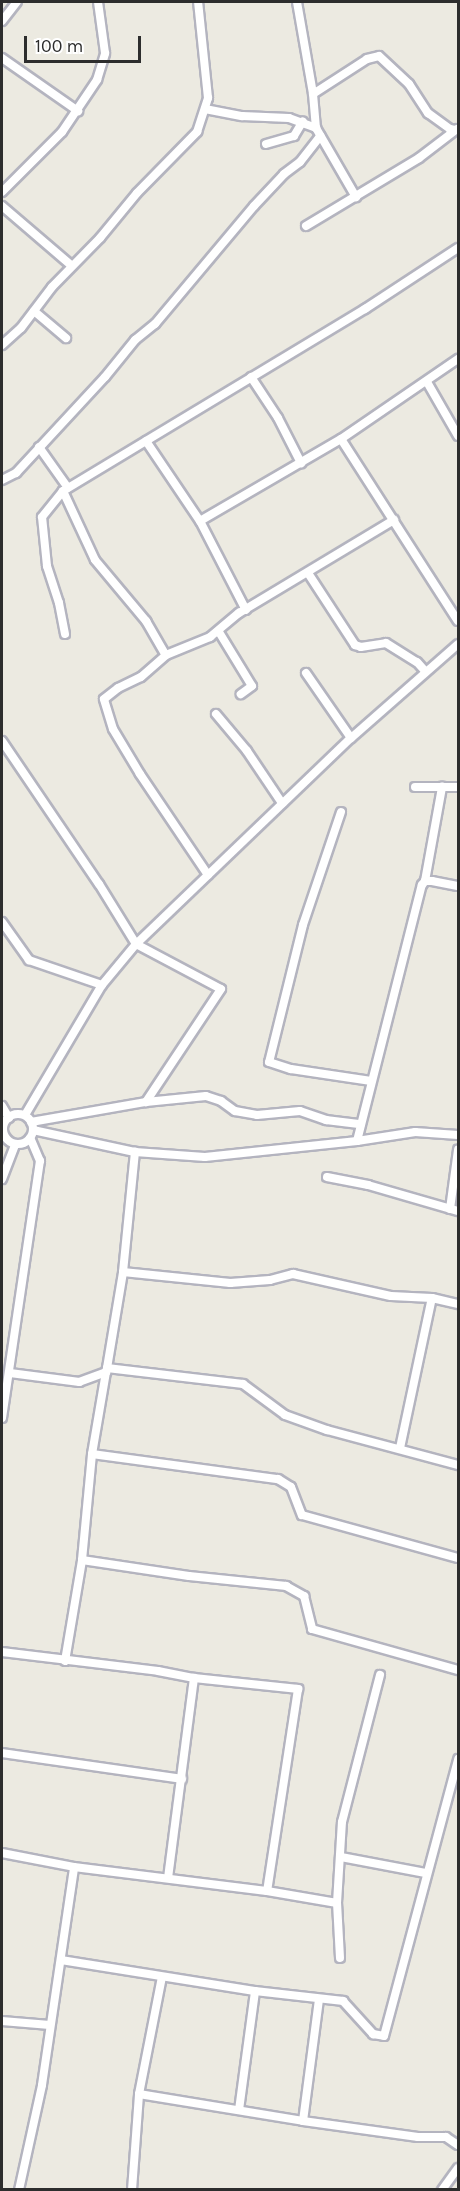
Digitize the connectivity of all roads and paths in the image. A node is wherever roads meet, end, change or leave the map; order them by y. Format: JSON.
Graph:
{"nodes":[{"id":1,"x":17,"y":2,"type":"edge"},
{"id":2,"x":98,"y":2,"type":"edge"},
{"id":3,"x":198,"y":2,"type":"edge"},
{"id":4,"x":297,"y":2,"type":"edge"},
{"id":5,"x":2,"y":21,"type":"edge"},
{"id":6,"x":2,"y":58,"type":"edge"},
{"id":7,"x":313,"y":94,"type":"junction"},
{"id":8,"x":205,"y":109,"type":"junction"},
{"id":9,"x":78,"y":111,"type":"junction"},
{"id":10,"x":303,"y":121,"type":"junction"},
{"id":11,"x":457,"y":129,"type":"edge"},
{"id":12,"x":318,"y":132,"type":"junction"},
{"id":13,"x":266,"y":144,"type":"dead end"},
{"id":14,"x":2,"y":192,"type":"edge"},
{"id":15,"x":356,"y":197,"type":"junction"},
{"id":16,"x":2,"y":206,"type":"edge"},
{"id":17,"x":306,"y":226,"type":"dead end"},
{"id":18,"x":459,"y":249,"type":"edge"},
{"id":19,"x":72,"y":266,"type":"junction"},
{"id":20,"x":34,"y":311,"type":"junction"},
{"id":21,"x":66,"y":338,"type":"dead end"},
{"id":22,"x":2,"y":345,"type":"edge"},
{"id":23,"x":459,"y":359,"type":"edge"},
{"id":24,"x":250,"y":377,"type":"junction"},
{"id":25,"x":427,"y":382,"type":"junction"},
{"id":26,"x":459,"y":435,"type":"edge"},
{"id":27,"x":341,"y":439,"type":"junction"},
{"id":28,"x":146,"y":441,"type":"junction"},
{"id":29,"x":39,"y":447,"type":"junction"},
{"id":30,"x":301,"y":462,"type":"junction"},
{"id":31,"x":2,"y":480,"type":"edge"},
{"id":32,"x":66,"y":490,"type":"junction"},
{"id":33,"x":394,"y":520,"type":"junction"},
{"id":34,"x":200,"y":521,"type":"junction"},
{"id":35,"x":308,"y":573,"type":"junction"},
{"id":36,"x":246,"y":609,"type":"junction"},
{"id":37,"x":459,"y":621,"type":"edge"},
{"id":38,"x":219,"y":632,"type":"junction"},
{"id":39,"x":65,"y":634,"type":"dead end"},
{"id":40,"x":459,"y":644,"type":"edge"},
{"id":41,"x":166,"y":655,"type":"junction"},
{"id":42,"x":426,"y":672,"type":"junction"},
{"id":43,"x":306,"y":673,"type":"dead end"},
{"id":44,"x":241,"y":694,"type":"dead end"},
{"id":45,"x":216,"y":714,"type":"dead end"},
{"id":46,"x":351,"y":738,"type":"junction"},
{"id":47,"x":3,"y":747,"type":"edge"},
{"id":48,"x":415,"y":787,"type":"dead end"},
{"id":49,"x":442,"y":787,"type":"junction"},
{"id":50,"x":459,"y":787,"type":"edge"},
{"id":51,"x":282,"y":803,"type":"junction"},
{"id":52,"x":341,"y":812,"type":"dead end"},
{"id":53,"x":208,"y":875,"type":"junction"},
{"id":54,"x":425,"y":881,"type":"junction"},
{"id":55,"x":459,"y":886,"type":"edge"},
{"id":56,"x":2,"y":922,"type":"edge"},
{"id":57,"x":136,"y":944,"type":"junction"},
{"id":58,"x":102,"y":985,"type":"junction"},
{"id":59,"x":370,"y":1081,"type":"junction"},
{"id":60,"x":146,"y":1102,"type":"junction"},
{"id":61,"x":2,"y":1106,"type":"edge"},
{"id":62,"x":5,"y":1122,"type":"edge"},
{"id":63,"x":361,"y":1124,"type":"junction"},
{"id":64,"x":30,"y":1126,"type":"junction"},
{"id":65,"x":459,"y":1135,"type":"edge"},
{"id":66,"x":357,"y":1141,"type":"junction"},
{"id":67,"x":15,"y":1144,"type":"junction"},
{"id":68,"x":459,"y":1150,"type":"edge"},
{"id":69,"x":135,"y":1152,"type":"junction"},
{"id":70,"x":327,"y":1177,"type":"dead end"},
{"id":71,"x":2,"y":1179,"type":"edge"},
{"id":72,"x":454,"y":1210,"type":"edge"},
{"id":73,"x":123,"y":1272,"type":"junction"},
{"id":74,"x":432,"y":1298,"type":"junction"},
{"id":75,"x":459,"y":1304,"type":"edge"},
{"id":76,"x":107,"y":1370,"type":"junction"},
{"id":77,"x":10,"y":1373,"type":"junction"},
{"id":78,"x":2,"y":1418,"type":"edge"},
{"id":79,"x":400,"y":1448,"type":"junction"},
{"id":80,"x":92,"y":1454,"type":"junction"},
{"id":81,"x":459,"y":1465,"type":"edge"},
{"id":82,"x":459,"y":1558,"type":"edge"},
{"id":83,"x":82,"y":1560,"type":"junction"},
{"id":84,"x":2,"y":1652,"type":"edge"},
{"id":85,"x":65,"y":1660,"type":"junction"},
{"id":86,"x":459,"y":1670,"type":"edge"},
{"id":87,"x":380,"y":1675,"type":"dead end"},
{"id":88,"x":194,"y":1678,"type":"junction"},
{"id":89,"x":2,"y":1753,"type":"edge"},
{"id":90,"x":459,"y":1759,"type":"edge"},
{"id":91,"x":182,"y":1779,"type":"junction"},
{"id":92,"x":455,"y":1785,"type":"edge"},
{"id":93,"x":2,"y":1852,"type":"edge"},
{"id":94,"x":342,"y":1857,"type":"junction"},
{"id":95,"x":74,"y":1867,"type":"junction"},
{"id":96,"x":426,"y":1873,"type":"junction"},
{"id":97,"x":168,"y":1878,"type":"junction"},
{"id":98,"x":267,"y":1891,"type":"junction"},
{"id":99,"x":336,"y":1903,"type":"junction"},
{"id":100,"x":340,"y":1958,"type":"dead end"},
{"id":101,"x":61,"y":1960,"type":"junction"},
{"id":102,"x":162,"y":1977,"type":"junction"},
{"id":103,"x":255,"y":1991,"type":"junction"},
{"id":104,"x":319,"y":1999,"type":"junction"},
{"id":105,"x":2,"y":2020,"type":"edge"},
{"id":106,"x":50,"y":2025,"type":"junction"},
{"id":107,"x":139,"y":2094,"type":"junction"},
{"id":108,"x":239,"y":2110,"type":"junction"},
{"id":109,"x":303,"y":2121,"type":"junction"},
{"id":110,"x":459,"y":2145,"type":"edge"},
{"id":111,"x":459,"y":2168,"type":"edge"},
{"id":112,"x":19,"y":2190,"type":"edge"},
{"id":113,"x":132,"y":2190,"type":"edge"},
{"id":114,"x":442,"y":2190,"type":"edge"}],
"edges":[{"from":1,"to":5,"type":"street"},
{"from":2,"to":9,"type":"street"},
{"from":3,"to":8,"type":"street"},
{"from":4,"to":7,"type":"street"},
{"from":6,"to":9,"type":"street"},
{"from":7,"to":11,"type":"street"},
{"from":7,"to":12,"type":"street"},
{"from":8,"to":10,"type":"street"},
{"from":8,"to":19,"type":"street"},
{"from":9,"to":14,"type":"street"},
{"from":10,"to":12,"type":"street"},
{"from":10,"to":13,"type":"street"},
{"from":11,"to":15,"type":"street"},
{"from":12,"to":15,"type":"street"},
{"from":12,"to":29,"type":"street"},
{"from":15,"to":17,"type":"street"},
{"from":16,"to":19,"type":"street"},
{"from":18,"to":24,"type":"street"},
{"from":19,"to":20,"type":"street"},
{"from":20,"to":21,"type":"street"},
{"from":20,"to":22,"type":"street"},
{"from":23,"to":25,"type":"street"},
{"from":24,"to":28,"type":"street"},
{"from":24,"to":30,"type":"street"},
{"from":25,"to":26,"type":"street"},
{"from":25,"to":27,"type":"street"},
{"from":27,"to":30,"type":"street"},
{"from":27,"to":33,"type":"street"},
{"from":28,"to":32,"type":"street"},
{"from":28,"to":34,"type":"street"},
{"from":29,"to":31,"type":"street"},
{"from":29,"to":32,"type":"street"},
{"from":30,"to":34,"type":"street"},
{"from":32,"to":39,"type":"street"},
{"from":32,"to":41,"type":"street"},
{"from":33,"to":35,"type":"street"},
{"from":33,"to":37,"type":"street"},
{"from":34,"to":36,"type":"street"},
{"from":35,"to":36,"type":"street"},
{"from":35,"to":42,"type":"street"},
{"from":36,"to":38,"type":"street"},
{"from":38,"to":41,"type":"street"},
{"from":38,"to":44,"type":"street"},
{"from":40,"to":42,"type":"street"},
{"from":41,"to":53,"type":"street"},
{"from":42,"to":46,"type":"street"},
{"from":43,"to":46,"type":"street"},
{"from":45,"to":51,"type":"street"},
{"from":46,"to":51,"type":"street"},
{"from":47,"to":57,"type":"street"},
{"from":48,"to":49,"type":"street"},
{"from":49,"to":50,"type":"street"},
{"from":49,"to":54,"type":"street"},
{"from":51,"to":53,"type":"street"},
{"from":52,"to":59,"type":"street"},
{"from":53,"to":57,"type":"street"},
{"from":54,"to":55,"type":"street"},
{"from":54,"to":59,"type":"street"},
{"from":56,"to":58,"type":"street"},
{"from":57,"to":58,"type":"street"},
{"from":57,"to":60,"type":"street"},
{"from":58,"to":64,"type":"street"},
{"from":59,"to":63,"type":"street"},
{"from":60,"to":63,"type":"street"},
{"from":60,"to":64,"type":"street"},
{"from":61,"to":62,"type":"street"},
{"from":62,"to":64,"type":"street"},
{"from":62,"to":67,"type":"street"},
{"from":63,"to":66,"type":"street"},
{"from":64,"to":67,"type":"street"},
{"from":64,"to":69,"type":"street"},
{"from":64,"to":77,"type":"street"},
{"from":65,"to":66,"type":"street"},
{"from":66,"to":69,"type":"street"},
{"from":67,"to":71,"type":"street"},
{"from":68,"to":72,"type":"street"},
{"from":69,"to":73,"type":"street"},
{"from":70,"to":72,"type":"street"},
{"from":73,"to":74,"type":"street"},
{"from":73,"to":76,"type":"street"},
{"from":74,"to":75,"type":"street"},
{"from":74,"to":79,"type":"street"},
{"from":76,"to":77,"type":"street"},
{"from":76,"to":79,"type":"street"},
{"from":76,"to":80,"type":"street"},
{"from":77,"to":78,"type":"street"},
{"from":79,"to":81,"type":"street"},
{"from":80,"to":82,"type":"street"},
{"from":80,"to":83,"type":"street"},
{"from":83,"to":85,"type":"street"},
{"from":83,"to":86,"type":"street"},
{"from":84,"to":85,"type":"street"},
{"from":85,"to":88,"type":"street"},
{"from":87,"to":94,"type":"street"},
{"from":88,"to":91,"type":"street"},
{"from":88,"to":98,"type":"street"},
{"from":89,"to":91,"type":"street"},
{"from":90,"to":92,"type":"street"},
{"from":91,"to":97,"type":"street"},
{"from":92,"to":96,"type":"street"},
{"from":93,"to":95,"type":"street"},
{"from":94,"to":96,"type":"street"},
{"from":94,"to":99,"type":"street"},
{"from":95,"to":97,"type":"street"},
{"from":95,"to":101,"type":"street"},
{"from":96,"to":104,"type":"street"},
{"from":97,"to":98,"type":"street"},
{"from":98,"to":99,"type":"street"},
{"from":99,"to":100,"type":"street"},
{"from":101,"to":102,"type":"street"},
{"from":101,"to":106,"type":"street"},
{"from":102,"to":103,"type":"street"},
{"from":102,"to":107,"type":"street"},
{"from":103,"to":104,"type":"street"},
{"from":103,"to":108,"type":"street"},
{"from":104,"to":109,"type":"street"},
{"from":105,"to":106,"type":"street"},
{"from":106,"to":112,"type":"street"},
{"from":107,"to":108,"type":"street"},
{"from":107,"to":113,"type":"street"},
{"from":108,"to":109,"type":"street"},
{"from":109,"to":110,"type":"street"},
{"from":111,"to":114,"type":"street"}]}
